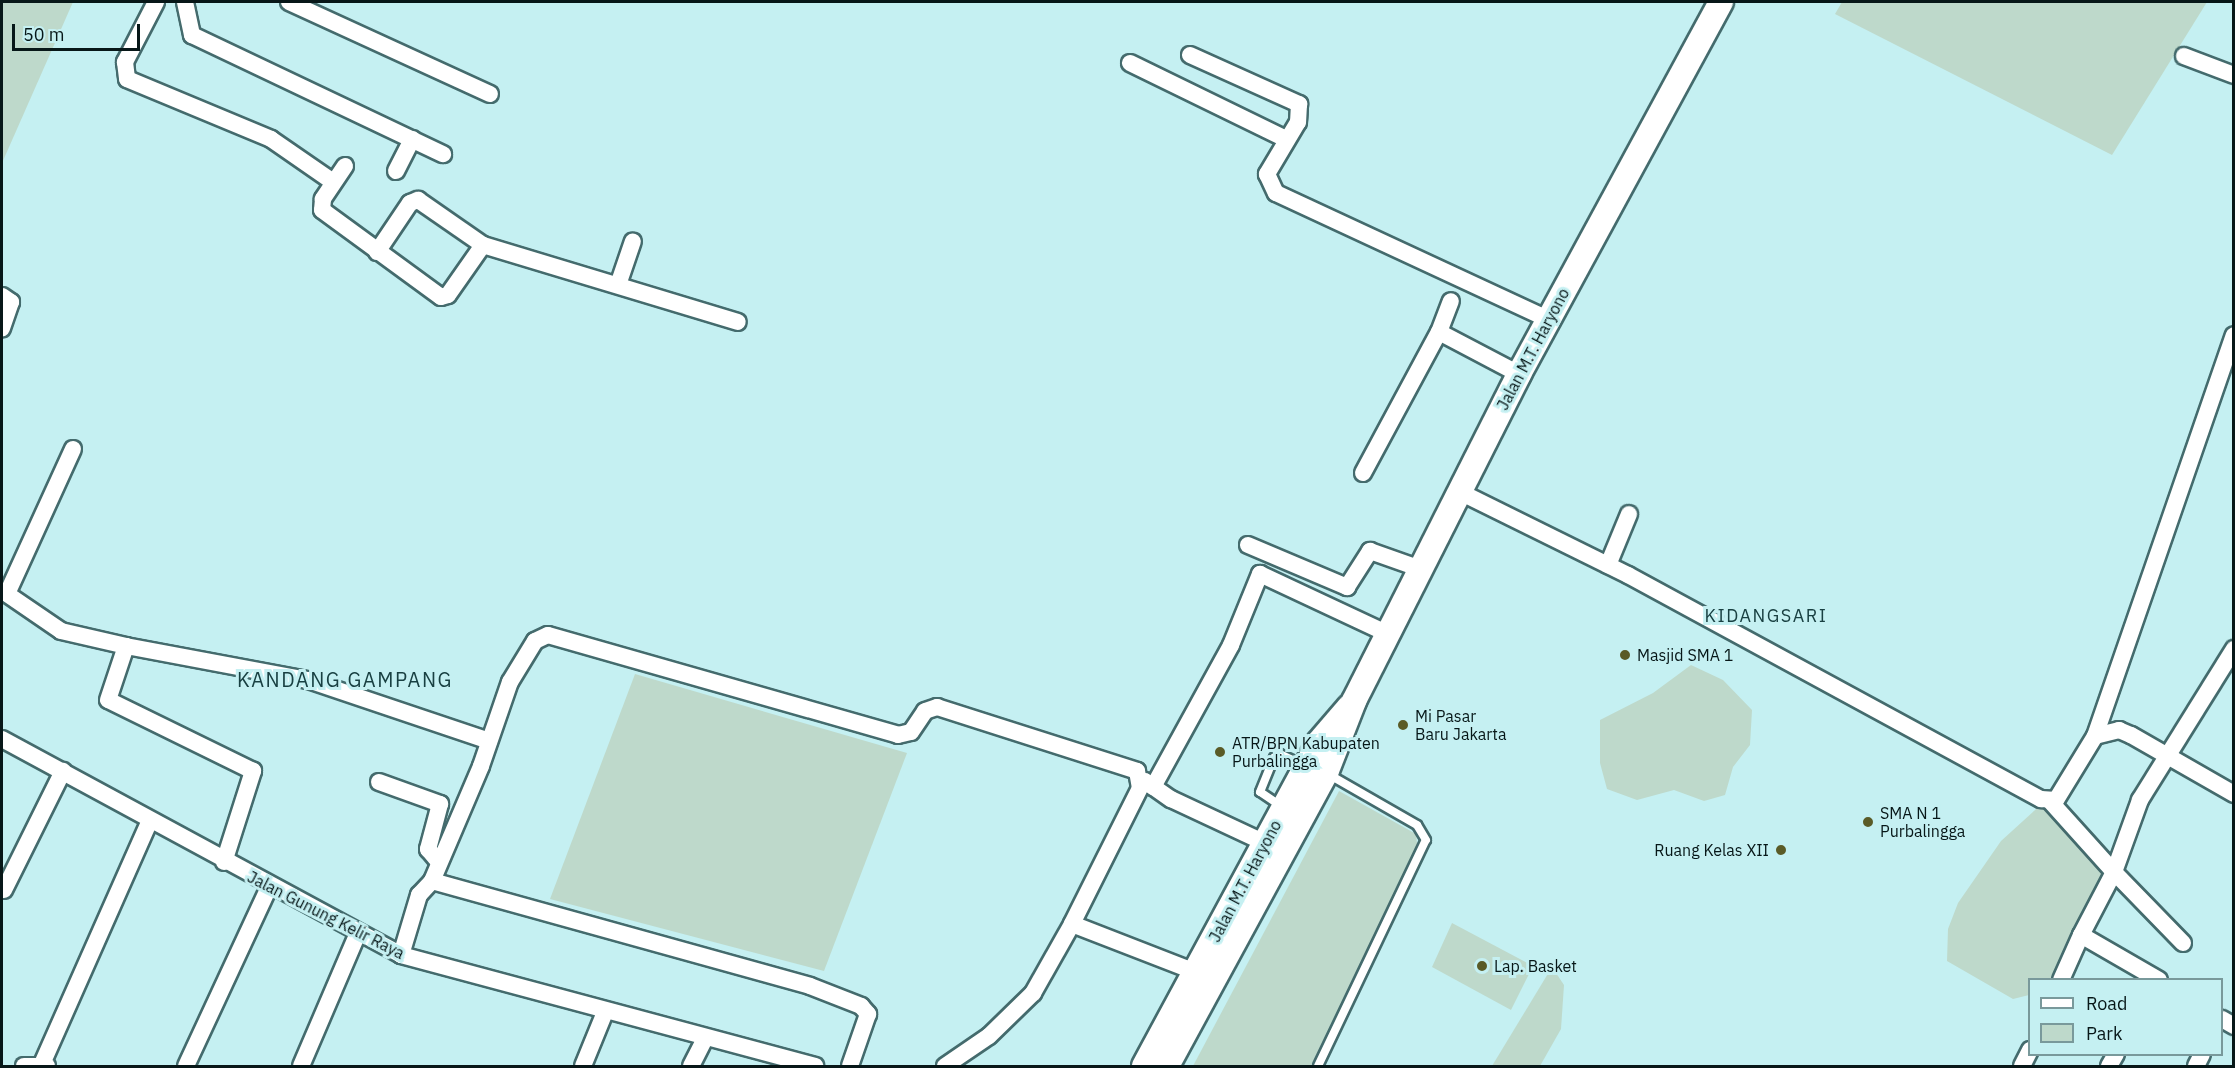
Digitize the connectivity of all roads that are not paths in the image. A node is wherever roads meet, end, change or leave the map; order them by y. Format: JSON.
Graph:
{"nodes":[{"id":1,"x":156,"y":2,"type":"edge"},
{"id":2,"x":184,"y":2,"type":"edge"},
{"id":3,"x":289,"y":2,"type":"edge"},
{"id":4,"x":1721,"y":2,"type":"edge"},
{"id":5,"x":1190,"y":55,"type":"dead end"},
{"id":6,"x":2184,"y":56,"type":"dead end"},
{"id":7,"x":1130,"y":63,"type":"dead end"},
{"id":8,"x":2234,"y":75,"type":"edge"},
{"id":9,"x":490,"y":94,"type":"dead end"},
{"id":10,"x":412,"y":139,"type":"junction"},
{"id":11,"x":1286,"y":140,"type":"junction"},
{"id":12,"x":443,"y":154,"type":"dead end"},
{"id":13,"x":345,"y":166,"type":"dead end"},
{"id":14,"x":396,"y":171,"type":"dead end"},
{"id":15,"x":333,"y":182,"type":"junction"},
{"id":16,"x":633,"y":241,"type":"dead end"},
{"id":17,"x":483,"y":244,"type":"junction"},
{"id":18,"x":377,"y":252,"type":"junction"},
{"id":19,"x":618,"y":285,"type":"junction"},
{"id":20,"x":2,"y":296,"type":"edge"},
{"id":21,"x":1451,"y":301,"type":"dead end"},
{"id":22,"x":1548,"y":319,"type":"junction"},
{"id":23,"x":738,"y":322,"type":"dead end"},
{"id":24,"x":2,"y":328,"type":"edge"},
{"id":25,"x":1439,"y":332,"type":"junction"},
{"id":26,"x":2234,"y":335,"type":"edge"},
{"id":27,"x":1519,"y":375,"type":"junction"},
{"id":28,"x":74,"y":449,"type":"dead end"},
{"id":29,"x":1363,"y":473,"type":"dead end"},
{"id":30,"x":1460,"y":492,"type":"junction"},
{"id":31,"x":1629,"y":514,"type":"dead end"},
{"id":32,"x":1248,"y":544,"type":"dead end"},
{"id":33,"x":1608,"y":565,"type":"junction"},
{"id":34,"x":1421,"y":569,"type":"junction"},
{"id":35,"x":1388,"y":634,"type":"junction"},
{"id":36,"x":126,"y":646,"type":"junction"},
{"id":37,"x":2234,"y":649,"type":"edge"},
{"id":38,"x":2095,"y":736,"type":"junction"},
{"id":39,"x":2,"y":739,"type":"edge"},
{"id":40,"x":483,"y":739,"type":"junction"},
{"id":41,"x":2169,"y":756,"type":"junction"},
{"id":42,"x":1316,"y":770,"type":"junction"},
{"id":43,"x":63,"y":771,"type":"junction"},
{"id":44,"x":379,"y":782,"type":"dead end"},
{"id":45,"x":1147,"y":783,"type":"junction"},
{"id":46,"x":2234,"y":794,"type":"edge"},
{"id":47,"x":2050,"y":801,"type":"junction"},
{"id":48,"x":1284,"y":808,"type":"junction"},
{"id":49,"x":149,"y":822,"type":"junction"},
{"id":50,"x":1265,"y":843,"type":"junction"},
{"id":51,"x":435,"y":858,"type":"junction"},
{"id":52,"x":224,"y":862,"type":"junction"},
{"id":53,"x":2114,"y":872,"type":"junction"},
{"id":54,"x":432,"y":881,"type":"junction"},
{"id":55,"x":269,"y":886,"type":"junction"},
{"id":56,"x":4,"y":890,"type":"dead end"},
{"id":57,"x":1072,"y":924,"type":"junction"},
{"id":58,"x":358,"y":933,"type":"junction"},
{"id":59,"x":2081,"y":935,"type":"junction"},
{"id":60,"x":2183,"y":943,"type":"dead end"},
{"id":61,"x":391,"y":950,"type":"junction"},
{"id":62,"x":1196,"y":972,"type":"junction"},
{"id":63,"x":2062,"y":978,"type":"edge"},
{"id":64,"x":2155,"y":978,"type":"edge"},
{"id":65,"x":605,"y":1012,"type":"junction"},
{"id":66,"x":705,"y":1038,"type":"junction"},
{"id":67,"x":44,"y":1065,"type":"edge"},
{"id":68,"x":24,"y":1066,"type":"edge"},
{"id":69,"x":186,"y":1066,"type":"edge"},
{"id":70,"x":301,"y":1066,"type":"edge"},
{"id":71,"x":583,"y":1066,"type":"edge"},
{"id":72,"x":691,"y":1066,"type":"edge"},
{"id":73,"x":815,"y":1066,"type":"edge"},
{"id":74,"x":850,"y":1066,"type":"edge"},
{"id":75,"x":945,"y":1066,"type":"edge"},
{"id":76,"x":1144,"y":1066,"type":"edge"},
{"id":77,"x":1167,"y":1066,"type":"edge"},
{"id":78,"x":1318,"y":1066,"type":"edge"}],
"edges":[{"from":1,"to":15,"type":"street"},
{"from":2,"to":10,"type":"street"},
{"from":3,"to":9,"type":"street"},
{"from":4,"to":22,"type":"main road","name":"Jalan M.T. Haryono"},
{"from":5,"to":11,"type":"street"},
{"from":6,"to":8,"type":"street"},
{"from":7,"to":11,"type":"street"},
{"from":10,"to":12,"type":"street"},
{"from":10,"to":14,"type":"street"},
{"from":11,"to":22,"type":"street"},
{"from":13,"to":15,"type":"street"},
{"from":15,"to":18,"type":"street"},
{"from":16,"to":19,"type":"street"},
{"from":17,"to":18,"type":"street"},
{"from":17,"to":18,"type":"street"},
{"from":17,"to":19,"type":"street"},
{"from":19,"to":23,"type":"street"},
{"from":20,"to":24,"type":"street"},
{"from":21,"to":25,"type":"street"},
{"from":22,"to":27,"type":"main road","name":"Jalan M.T. Haryono"},
{"from":25,"to":27,"type":"street"},
{"from":25,"to":29,"type":"street"},
{"from":26,"to":38,"type":"street"},
{"from":27,"to":30,"type":"main road","name":"Jalan M.T. Haryono"},
{"from":28,"to":36,"type":"street"},
{"from":30,"to":33,"type":"street"},
{"from":30,"to":34,"type":"main road","name":"Jalan M.T. Haryono"},
{"from":31,"to":33,"type":"street"},
{"from":32,"to":34,"type":"street"},
{"from":33,"to":47,"type":"street"},
{"from":34,"to":35,"type":"main road","name":"Jalan M.T. Haryono"},
{"from":35,"to":42,"type":"main road","name":"Jalan M.T. Haryono"},
{"from":35,"to":45,"type":"street"},
{"from":36,"to":40,"type":"street"},
{"from":36,"to":52,"type":"street"},
{"from":37,"to":41,"type":"street"},
{"from":38,"to":41,"type":"street"},
{"from":38,"to":47,"type":"street"},
{"from":39,"to":43,"type":"street","name":"Jalan Gunung Kelir Raya"},
{"from":40,"to":45,"type":"street"},
{"from":40,"to":51,"type":"street"},
{"from":41,"to":46,"type":"street"},
{"from":41,"to":53,"type":"street"},
{"from":42,"to":48,"type":"main road","name":"Jalan M.T. Haryono"},
{"from":42,"to":48,"type":"lane"},
{"from":42,"to":77,"type":"main road","name":"Jalan M.T. Haryono"},
{"from":42,"to":78,"type":"lane"},
{"from":43,"to":49,"type":"street","name":"Jalan Gunung Kelir Raya"},
{"from":43,"to":56,"type":"street"},
{"from":44,"to":51,"type":"street"},
{"from":45,"to":50,"type":"street"},
{"from":45,"to":57,"type":"street"},
{"from":47,"to":53,"type":"street"},
{"from":48,"to":50,"type":"main road","name":"Jalan M.T. Haryono"},
{"from":49,"to":52,"type":"street","name":"Jalan Gunung Kelir Raya"},
{"from":49,"to":67,"type":"street"},
{"from":50,"to":62,"type":"main road","name":"Jalan M.T. Haryono"},
{"from":51,"to":54,"type":"street"},
{"from":52,"to":55,"type":"street","name":"Jalan Gunung Kelir Raya"},
{"from":53,"to":59,"type":"street"},
{"from":53,"to":60,"type":"street"},
{"from":54,"to":61,"type":"street"},
{"from":54,"to":74,"type":"street"},
{"from":55,"to":58,"type":"street","name":"Jalan Gunung Kelir Raya"},
{"from":55,"to":69,"type":"street"},
{"from":57,"to":62,"type":"street"},
{"from":57,"to":75,"type":"street"},
{"from":58,"to":61,"type":"street","name":"Jalan Gunung Kelir Raya"},
{"from":58,"to":70,"type":"street"},
{"from":59,"to":63,"type":"street"},
{"from":59,"to":64,"type":"street"},
{"from":61,"to":65,"type":"street","name":"Jalan Gunung Kelir Raya"},
{"from":62,"to":76,"type":"main road","name":"Jalan M.T. Haryono"},
{"from":65,"to":66,"type":"street","name":"Jalan Gunung Kelir Raya"},
{"from":65,"to":71,"type":"street"},
{"from":66,"to":72,"type":"street"},
{"from":66,"to":73,"type":"street","name":"Jalan Gunung Kelir Raya"},
{"from":67,"to":68,"type":"street"}]}
